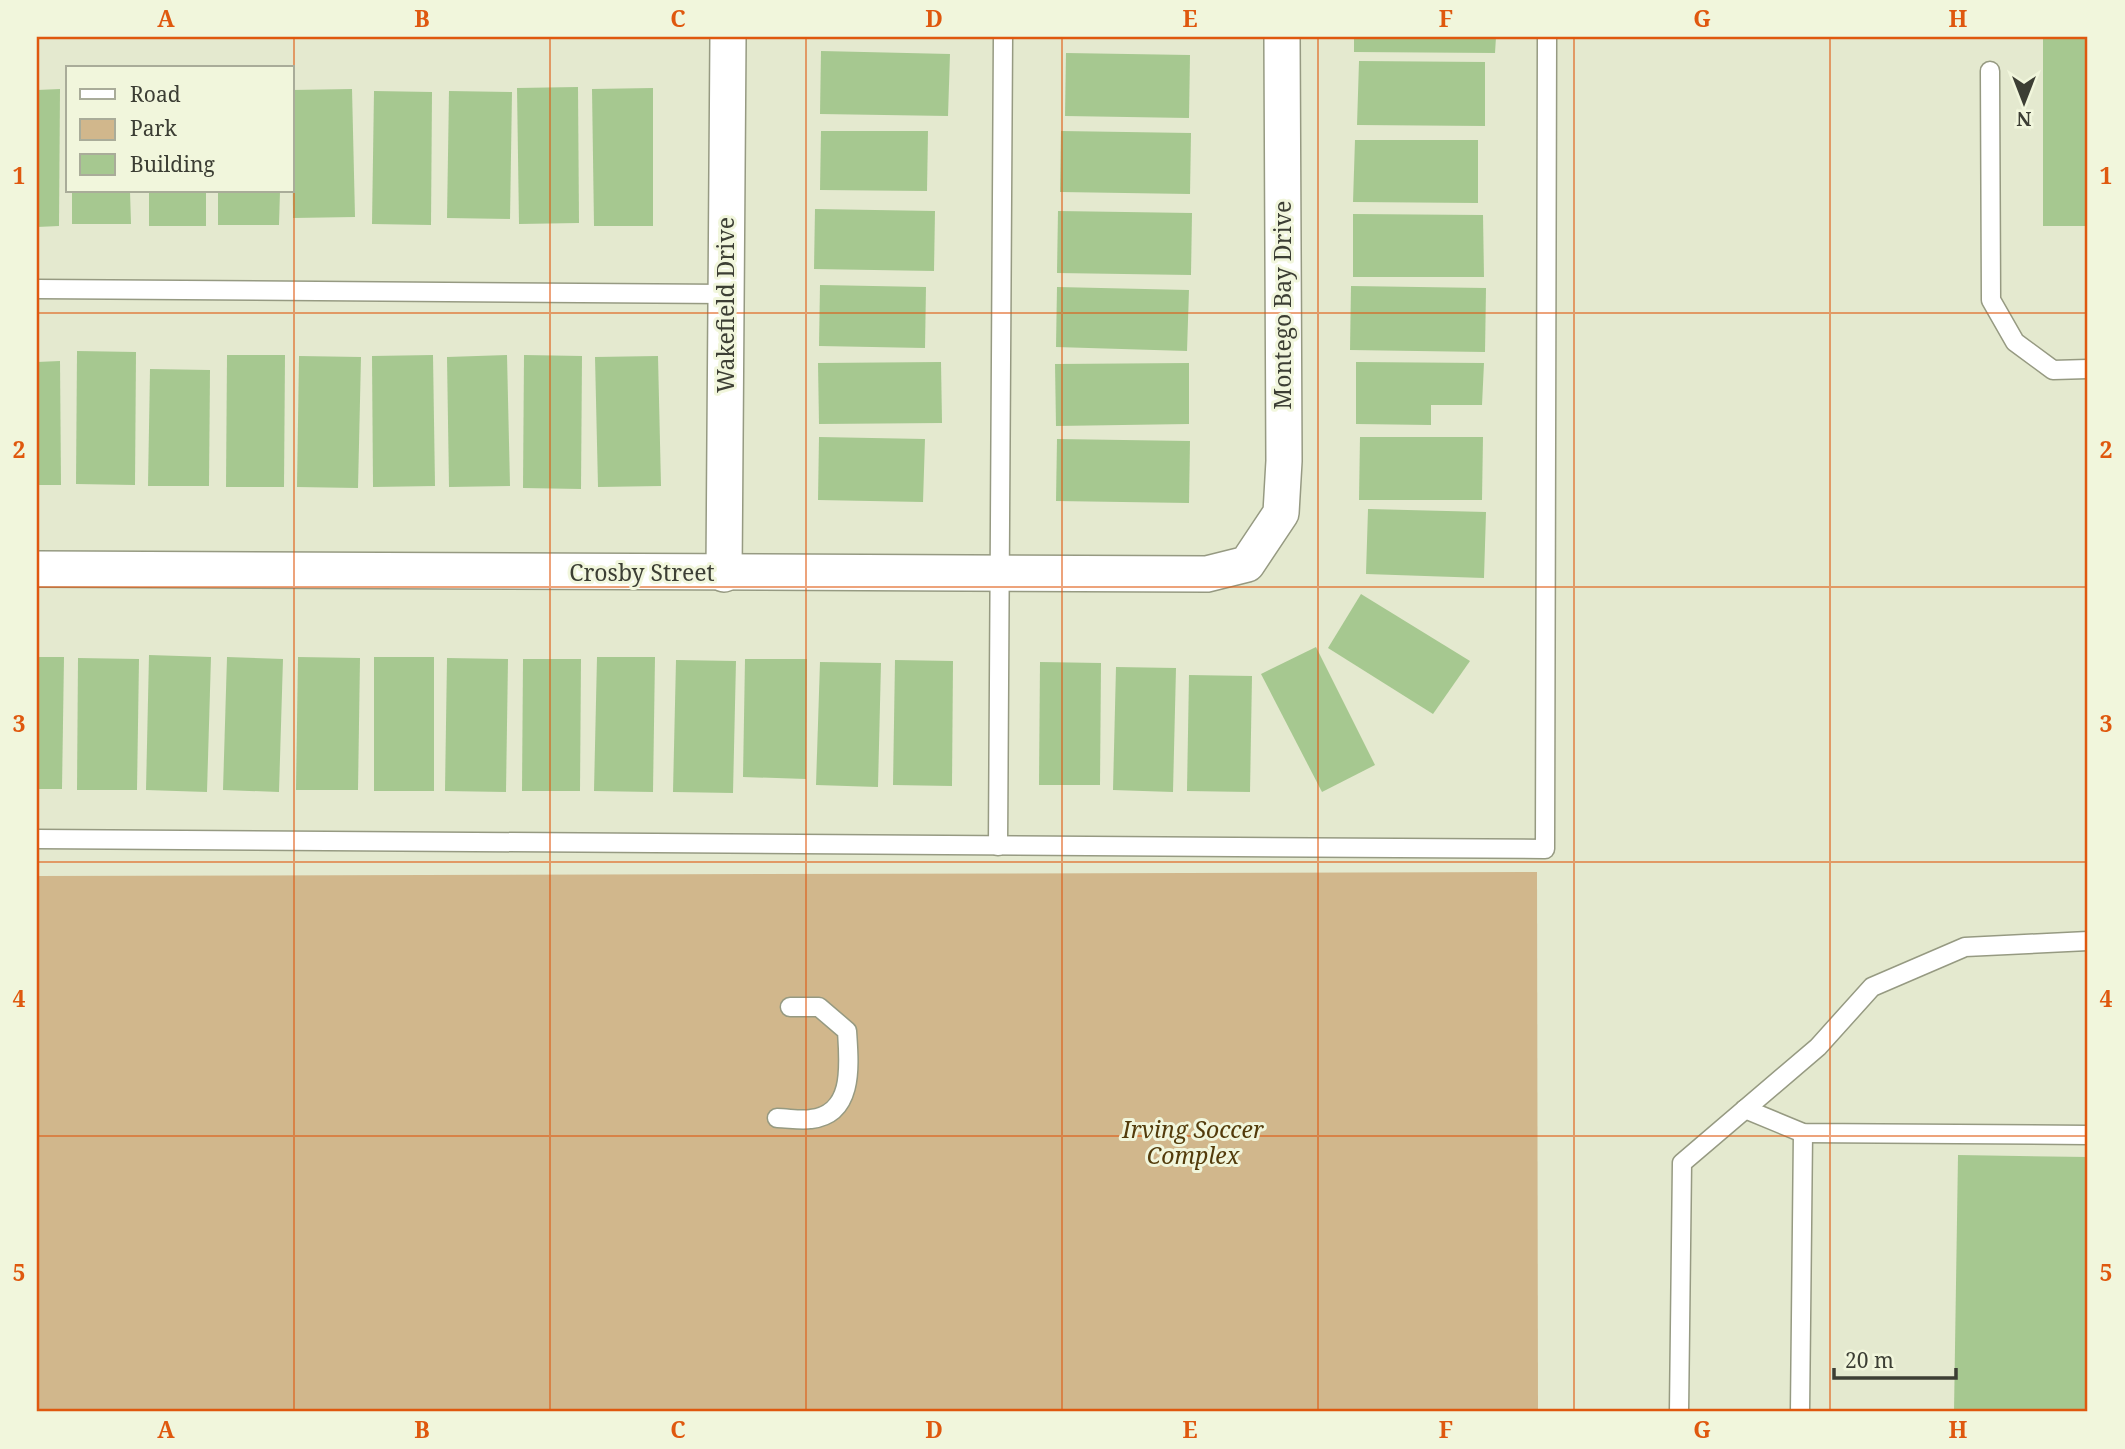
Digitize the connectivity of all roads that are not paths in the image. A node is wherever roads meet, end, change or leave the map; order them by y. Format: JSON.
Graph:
{"nodes":[{"id":1,"x":728,"y":37,"type":"edge"},
{"id":2,"x":1003,"y":37,"type":"edge"},
{"id":3,"x":1282,"y":37,"type":"edge"},
{"id":4,"x":1547,"y":37,"type":"edge"},
{"id":5,"x":1990,"y":71,"type":"dead end"},
{"id":6,"x":37,"y":289,"type":"edge"},
{"id":7,"x":727,"y":293,"type":"junction"},
{"id":8,"x":2088,"y":369,"type":"edge"},
{"id":9,"x":1247,"y":564,"type":"joint"},
{"id":10,"x":37,"y":569,"type":"edge"},
{"id":11,"x":724,"y":574,"type":"junction"},
{"id":12,"x":1001,"y":574,"type":"junction"},
{"id":13,"x":37,"y":839,"type":"edge"},
{"id":14,"x":999,"y":846,"type":"junction"},
{"id":15,"x":2088,"y":941,"type":"edge"},
{"id":16,"x":790,"y":1007,"type":"dead end"},
{"id":17,"x":1745,"y":1109,"type":"junction"},
{"id":18,"x":778,"y":1118,"type":"dead end"},
{"id":19,"x":1803,"y":1133,"type":"junction"},
{"id":20,"x":2088,"y":1135,"type":"edge"},
{"id":21,"x":1679,"y":1412,"type":"edge"},
{"id":22,"x":1800,"y":1412,"type":"edge"}],
"edges":[{"from":1,"to":7,"type":"street","name":"Wakefield Drive"},
{"from":2,"to":12,"type":"lane"},
{"from":3,"to":9,"type":"street","name":"Montego Bay Drive"},
{"from":4,"to":14,"type":"lane"},
{"from":5,"to":8,"type":"lane"},
{"from":6,"to":7,"type":"lane"},
{"from":7,"to":11,"type":"street","name":"Wakefield Drive"},
{"from":9,"to":12,"type":"street","name":"Crosby Street"},
{"from":10,"to":11,"type":"street","name":"Crosby Street"},
{"from":11,"to":12,"type":"street","name":"Crosby Street"},
{"from":12,"to":14,"type":"lane"},
{"from":13,"to":14,"type":"lane"},
{"from":15,"to":17,"type":"lane"},
{"from":16,"to":18,"type":"lane"},
{"from":17,"to":19,"type":"lane"},
{"from":17,"to":21,"type":"lane"},
{"from":19,"to":20,"type":"lane"},
{"from":19,"to":22,"type":"lane"}]}
